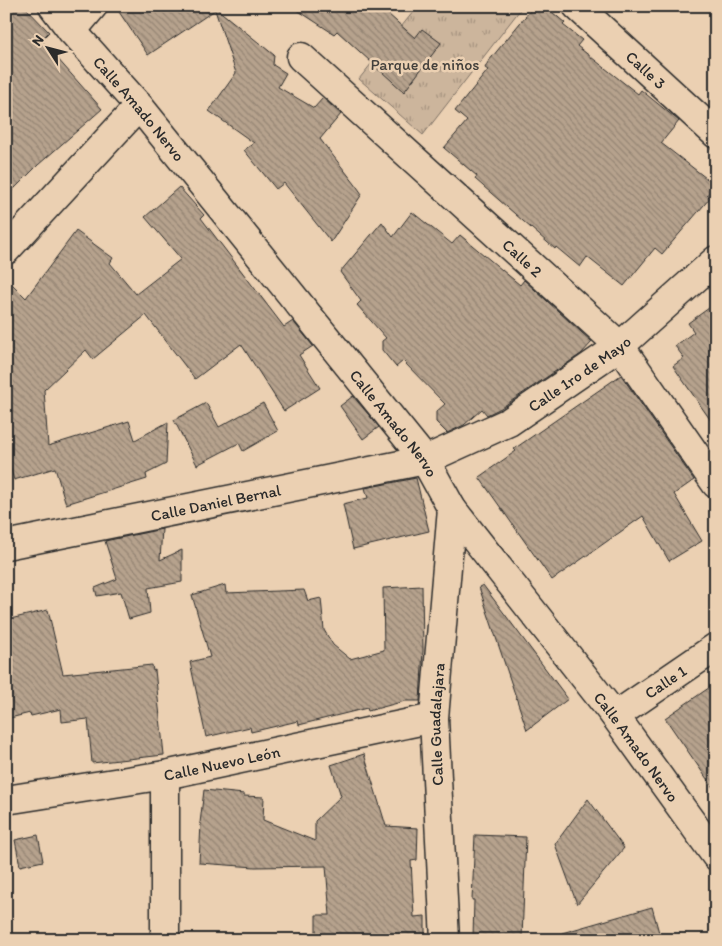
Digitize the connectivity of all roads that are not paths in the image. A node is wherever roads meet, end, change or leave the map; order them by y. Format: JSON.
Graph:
{"nodes":[{"id":1,"x":53,"y":6,"type":"edge"},
{"id":2,"x":93,"y":6,"type":"edge"},
{"id":3,"x":577,"y":6,"type":"edge"},
{"id":4,"x":72,"y":31,"type":"junction"},
{"id":5,"x":301,"y":57,"type":"dead end"},
{"id":6,"x":139,"y":106,"type":"junction"},
{"id":7,"x":716,"y":134,"type":"edge"},
{"id":8,"x":6,"y":250,"type":"edge"},
{"id":9,"x":716,"y":260,"type":"edge"},
{"id":10,"x":620,"y":346,"type":"junction"},
{"id":11,"x":425,"y":460,"type":"junction"},
{"id":12,"x":716,"y":484,"type":"edge"},
{"id":13,"x":452,"y":509,"type":"junction"},
{"id":14,"x":6,"y":545,"type":"edge"},
{"id":15,"x":716,"y":647,"type":"edge"},
{"id":16,"x":615,"y":716,"type":"junction"},
{"id":17,"x":434,"y":718,"type":"junction"},
{"id":18,"x":165,"y":776,"type":"junction"},
{"id":19,"x":6,"y":800,"type":"edge"},
{"id":20,"x":716,"y":856,"type":"edge"},
{"id":21,"x":165,"y":940,"type":"edge"},
{"id":22,"x":445,"y":940,"type":"edge"}],
"edges":[{"from":1,"to":4,"type":"street","name":"Calle Amado Nervo"},
{"from":2,"to":4,"type":"street"},
{"from":3,"to":7,"type":"street","name":"Calle 3"},
{"from":4,"to":6,"type":"street","name":"Calle Amado Nervo"},
{"from":5,"to":10,"type":"street","name":"Calle 2"},
{"from":6,"to":8,"type":"street"},
{"from":6,"to":11,"type":"street","name":"Calle Amado Nervo"},
{"from":9,"to":10,"type":"street","name":"Calle 1ro de Mayo"},
{"from":10,"to":11,"type":"street","name":"Calle 1ro de Mayo"},
{"from":10,"to":12,"type":"street","name":"Calle 2"},
{"from":11,"to":13,"type":"street","name":"Calle Amado Nervo"},
{"from":11,"to":14,"type":"street","name":"Calle Daniel Bernal"},
{"from":13,"to":16,"type":"street","name":"Calle Amado Nervo"},
{"from":13,"to":17,"type":"street","name":"Calle Guadalajara"},
{"from":15,"to":16,"type":"street","name":"Calle 1"},
{"from":16,"to":20,"type":"street","name":"Calle Amado Nervo"},
{"from":17,"to":18,"type":"street","name":"Calle Nuevo León"},
{"from":17,"to":22,"type":"street","name":"Calle Guadalajara"},
{"from":18,"to":19,"type":"street","name":"Calle Nuevo León"},
{"from":18,"to":21,"type":"street"}]}
